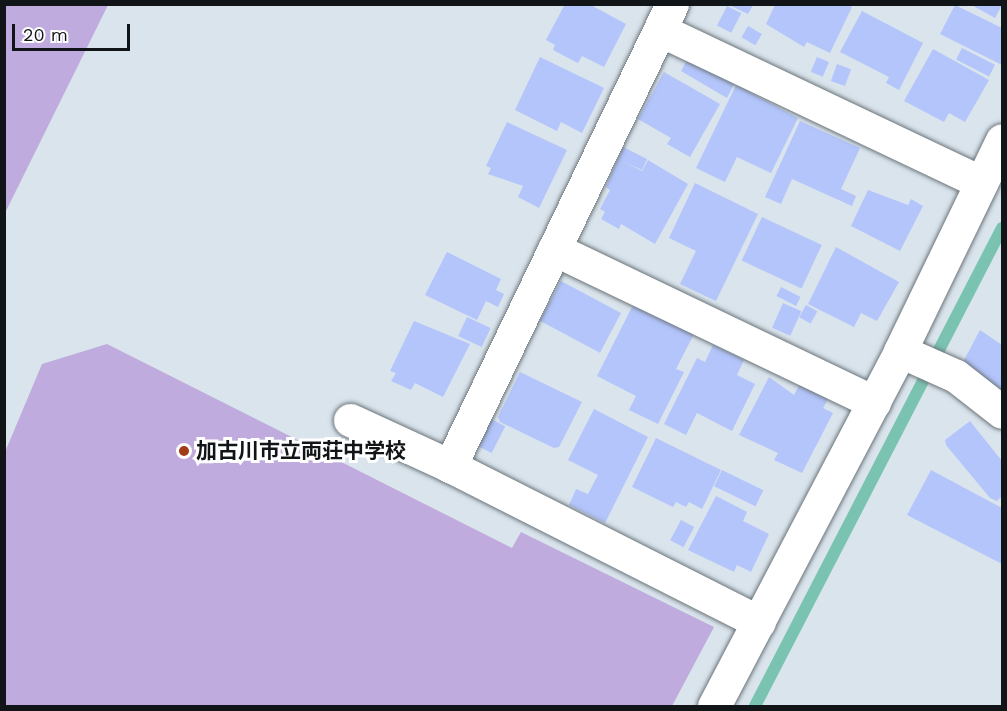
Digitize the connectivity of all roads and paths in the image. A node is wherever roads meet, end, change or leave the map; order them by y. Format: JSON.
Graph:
{"nodes":[{"id":1,"x":666,"y":17,"type":"edge"},
{"id":2,"x":1002,"y":140,"type":"edge"},
{"id":3,"x":980,"y":182,"type":"junction"},
{"id":4,"x":554,"y":249,"type":"junction"},
{"id":5,"x":900,"y":351,"type":"junction"},
{"id":6,"x":874,"y":402,"type":"junction"},
{"id":7,"x":1002,"y":412,"type":"edge"},
{"id":8,"x":350,"y":420,"type":"dead end"},
{"id":9,"x":450,"y":466,"type":"junction"},
{"id":10,"x":759,"y":622,"type":"junction"},
{"id":11,"x":714,"y":706,"type":"edge"}],
"edges":[{"from":1,"to":3,"type":"street"},
{"from":1,"to":4,"type":"street"},
{"from":2,"to":3,"type":"street"},
{"from":3,"to":5,"type":"street"},
{"from":4,"to":6,"type":"street"},
{"from":4,"to":9,"type":"street"},
{"from":5,"to":6,"type":"street"},
{"from":5,"to":7,"type":"street"},
{"from":6,"to":10,"type":"street"},
{"from":8,"to":9,"type":"street"},
{"from":9,"to":10,"type":"street"},
{"from":10,"to":11,"type":"street"}]}
